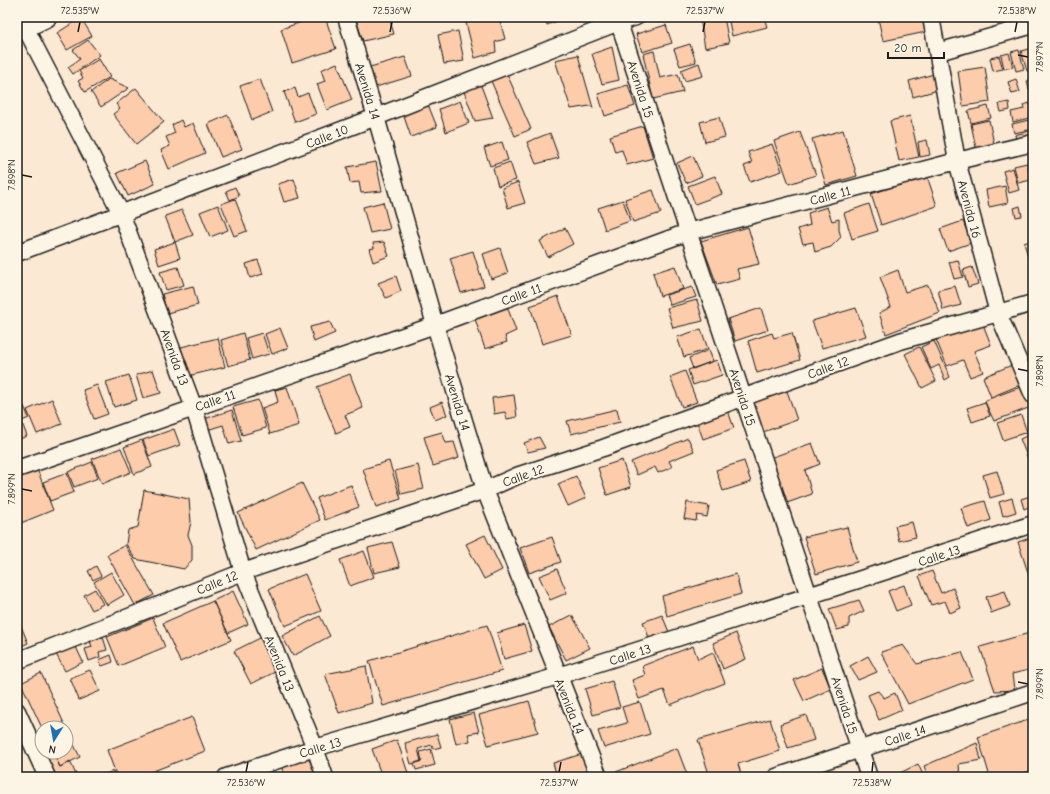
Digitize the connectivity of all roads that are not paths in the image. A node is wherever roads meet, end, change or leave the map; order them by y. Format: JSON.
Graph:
{"nodes":[{"id":1,"x":46,"y":17,"type":"edge"},
{"id":2,"x":346,"y":17,"type":"edge"},
{"id":3,"x":636,"y":17,"type":"edge"},
{"id":4,"x":931,"y":17,"type":"edge"},
{"id":5,"x":618,"y":20,"type":"edge"},
{"id":6,"x":21,"y":25,"type":"edge"},
{"id":7,"x":1033,"y":25,"type":"edge"},
{"id":8,"x":938,"y":52,"type":"junction"},
{"id":9,"x":376,"y":117,"type":"junction"},
{"id":10,"x":1033,"y":143,"type":"edge"},
{"id":11,"x":957,"y":161,"type":"junction"},
{"id":12,"x":122,"y":213,"type":"junction"},
{"id":13,"x":688,"y":232,"type":"junction"},
{"id":14,"x":17,"y":253,"type":"edge"},
{"id":15,"x":1033,"y":303,"type":"edge"},
{"id":16,"x":998,"y":313,"type":"junction"},
{"id":17,"x":435,"y":325,"type":"junction"},
{"id":18,"x":1033,"y":395,"type":"edge"},
{"id":19,"x":743,"y":398,"type":"junction"},
{"id":20,"x":194,"y":408,"type":"junction"},
{"id":21,"x":17,"y":469,"type":"edge"},
{"id":22,"x":485,"y":490,"type":"junction"},
{"id":23,"x":1033,"y":524,"type":"edge"},
{"id":24,"x":243,"y":572,"type":"junction"},
{"id":25,"x":809,"y":597,"type":"junction"},
{"id":26,"x":17,"y":662,"type":"edge"},
{"id":27,"x":558,"y":676,"type":"junction"},
{"id":28,"x":1033,"y":692,"type":"edge"},
{"id":29,"x":17,"y":711,"type":"edge"},
{"id":30,"x":315,"y":748,"type":"junction"},
{"id":31,"x":860,"y":750,"type":"junction"},
{"id":32,"x":47,"y":777,"type":"edge"},
{"id":33,"x":226,"y":777,"type":"edge"},
{"id":34,"x":325,"y":777,"type":"edge"},
{"id":35,"x":599,"y":777,"type":"edge"},
{"id":36,"x":776,"y":777,"type":"edge"},
{"id":37,"x":869,"y":777,"type":"edge"}],
"edges":[{"from":1,"to":6,"type":"street"},
{"from":2,"to":9,"type":"street","name":"Avenida 14"},
{"from":3,"to":5,"type":"street","name":"Calle 10"},
{"from":4,"to":8,"type":"street","name":"Avenida 16"},
{"from":5,"to":9,"type":"street","name":"Calle 10"},
{"from":5,"to":13,"type":"street","name":"Avenida 15"},
{"from":6,"to":12,"type":"street","name":"Avenida 13"},
{"from":7,"to":8,"type":"street"},
{"from":8,"to":11,"type":"street","name":"Avenida 16"},
{"from":9,"to":12,"type":"street","name":"Calle 10"},
{"from":9,"to":17,"type":"street","name":"Avenida 14"},
{"from":10,"to":11,"type":"street","name":"Calle 11"},
{"from":11,"to":13,"type":"street","name":"Calle 11"},
{"from":11,"to":16,"type":"street","name":"Avenida 16"},
{"from":12,"to":14,"type":"street","name":"Calle 10"},
{"from":12,"to":20,"type":"street","name":"Avenida 13"},
{"from":13,"to":17,"type":"street","name":"Calle 11"},
{"from":13,"to":19,"type":"street","name":"Avenida 15"},
{"from":15,"to":16,"type":"street","name":"Calle 12"},
{"from":16,"to":18,"type":"street","name":"Avenida 16"},
{"from":16,"to":19,"type":"street","name":"Calle 12"},
{"from":17,"to":20,"type":"street","name":"Calle 11"},
{"from":17,"to":22,"type":"street","name":"Avenida 14"},
{"from":19,"to":22,"type":"street","name":"Calle 12"},
{"from":19,"to":25,"type":"street","name":"Avenida 15"},
{"from":20,"to":21,"type":"street","name":"Calle 11"},
{"from":20,"to":24,"type":"street","name":"Avenida 13"},
{"from":22,"to":24,"type":"street","name":"Calle 12"},
{"from":22,"to":27,"type":"street","name":"Avenida 14"},
{"from":23,"to":25,"type":"street","name":"Calle 13"},
{"from":24,"to":26,"type":"street","name":"Calle 12"},
{"from":24,"to":30,"type":"street","name":"Avenida 13"},
{"from":25,"to":27,"type":"street","name":"Calle 13"},
{"from":25,"to":31,"type":"street","name":"Avenida 15"},
{"from":27,"to":30,"type":"street","name":"Calle 13"},
{"from":27,"to":35,"type":"street","name":"Avenida 14"},
{"from":28,"to":31,"type":"street","name":"Calle 14"},
{"from":29,"to":32,"type":"street"},
{"from":30,"to":33,"type":"street","name":"Calle 13"},
{"from":30,"to":34,"type":"street","name":"Avenida 13"},
{"from":31,"to":36,"type":"street","name":"Calle 14"},
{"from":31,"to":37,"type":"street","name":"Avenida 15"}]}
